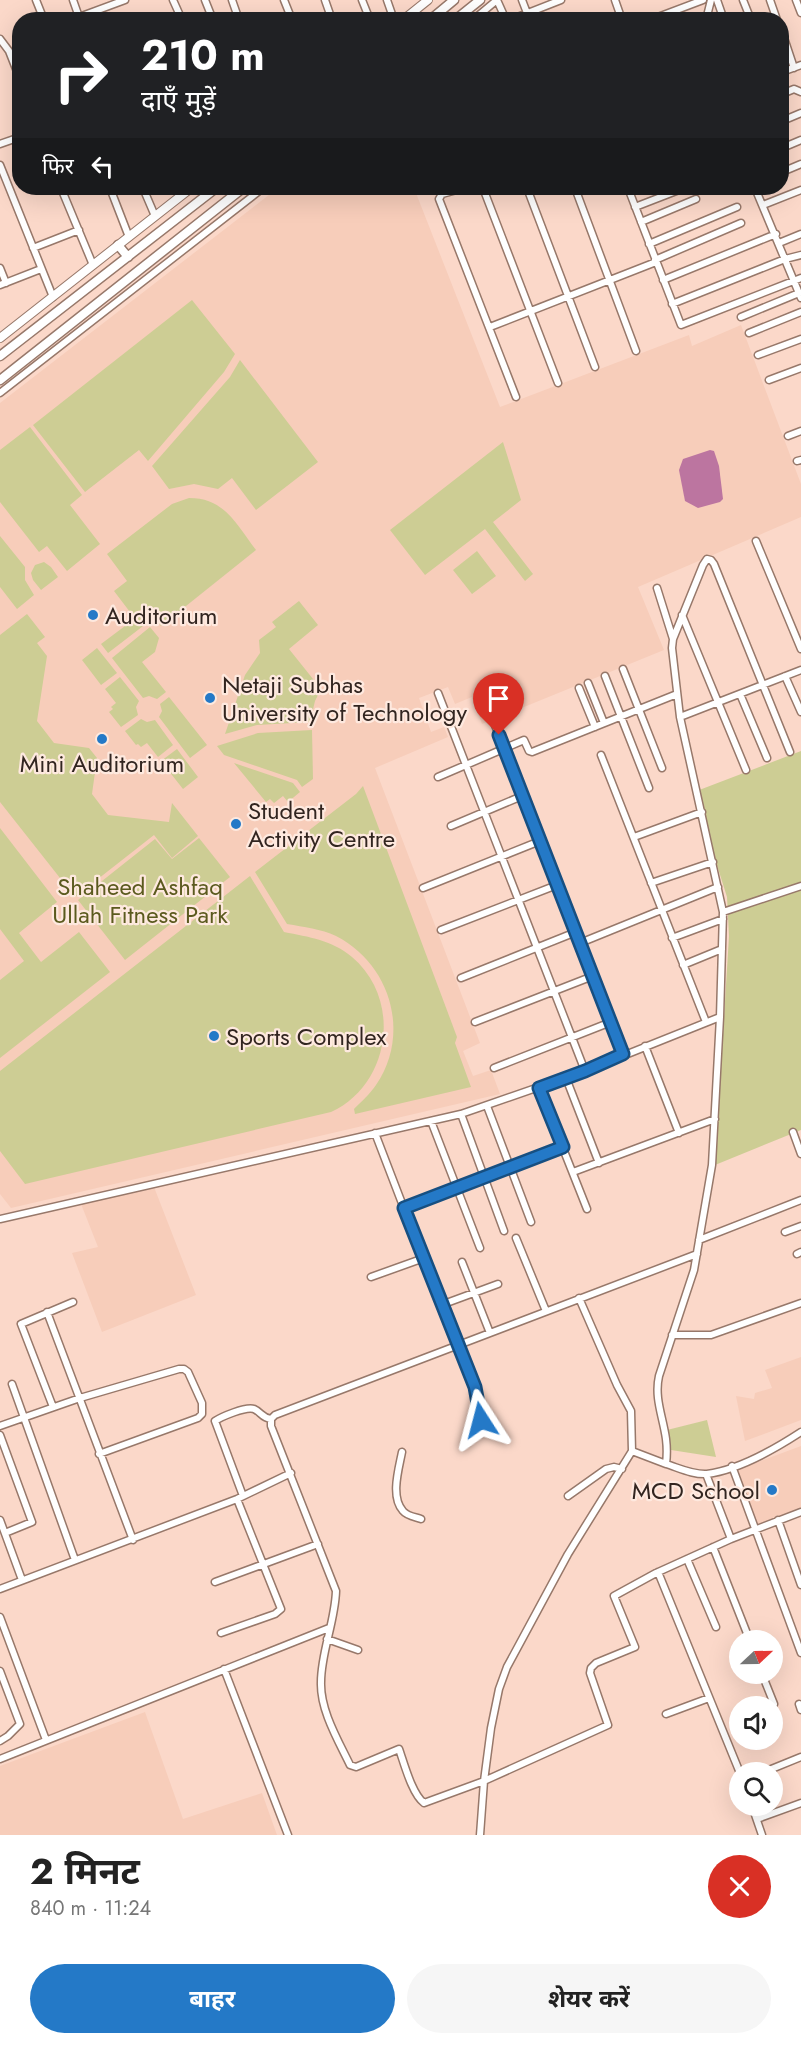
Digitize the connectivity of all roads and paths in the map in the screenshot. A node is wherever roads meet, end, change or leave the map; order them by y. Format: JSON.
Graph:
{"nodes":[{"id":1,"x":125,"y":0,"type":"edge"},
{"id":2,"x":414,"y":0,"type":"edge"},
{"id":3,"x":428,"y":0,"type":"edge"},
{"id":4,"x":454,"y":0,"type":"edge"},
{"id":5,"x":480,"y":0,"type":"edge"},
{"id":6,"x":497,"y":0,"type":"edge"},
{"id":7,"x":561,"y":0,"type":"edge"},
{"id":8,"x":703,"y":0,"type":"edge"},
{"id":9,"x":796,"y":0,"type":"edge"},
{"id":10,"x":417,"y":9,"type":"junction"},
{"id":11,"x":94,"y":12,"type":"edge"},
{"id":12,"x":413,"y":12,"type":"edge"},
{"id":13,"x":440,"y":12,"type":"edge"},
{"id":14,"x":465,"y":12,"type":"edge"},
{"id":15,"x":483,"y":12,"type":"edge"},
{"id":16,"x":530,"y":12,"type":"edge"},
{"id":17,"x":671,"y":12,"type":"edge"},
{"id":18,"x":801,"y":13,"type":"edge"},
{"id":19,"x":0,"y":39,"type":"edge"},
{"id":20,"x":789,"y":47,"type":"edge"},
{"id":21,"x":12,"y":59,"type":"edge"},
{"id":22,"x":798,"y":67,"type":"edge"},
{"id":23,"x":0,"y":165,"type":"edge"},
{"id":24,"x":65,"y":195,"type":"edge"},
{"id":25,"x":113,"y":195,"type":"edge"},
{"id":26,"x":146,"y":195,"type":"edge"},
{"id":27,"x":182,"y":195,"type":"edge"},
{"id":28,"x":207,"y":195,"type":"edge"},
{"id":29,"x":234,"y":195,"type":"edge"},
{"id":30,"x":254,"y":195,"type":"edge"},
{"id":31,"x":442,"y":195,"type":"edge"},
{"id":32,"x":486,"y":195,"type":"edge"},
{"id":33,"x":530,"y":195,"type":"edge"},
{"id":34,"x":578,"y":195,"type":"edge"},
{"id":35,"x":631,"y":195,"type":"edge"},
{"id":36,"x":666,"y":195,"type":"edge"},
{"id":37,"x":758,"y":195,"type":"edge"},
{"id":38,"x":788,"y":195,"type":"edge"},
{"id":39,"x":696,"y":199,"type":"dead end"},
{"id":40,"x":763,"y":205,"type":"junction"},
{"id":41,"x":635,"y":207,"type":"junction"},
{"id":42,"x":736,"y":207,"type":"dead end"},
{"id":43,"x":155,"y":216,"type":"junction"},
{"id":44,"x":641,"y":222,"type":"junction"},
{"id":45,"x":741,"y":223,"type":"dead end"},
{"id":46,"x":79,"y":230,"type":"junction"},
{"id":47,"x":776,"y":234,"type":"junction"},
{"id":48,"x":801,"y":234,"type":"edge"},
{"id":49,"x":129,"y":237,"type":"junction"},
{"id":50,"x":779,"y":243,"type":"junction"},
{"id":51,"x":649,"y":244,"type":"junction"},
{"id":52,"x":118,"y":245,"type":"junction"},
{"id":53,"x":33,"y":248,"type":"junction"},
{"id":54,"x":801,"y":255,"type":"edge"},
{"id":55,"x":128,"y":257,"type":"junction"},
{"id":56,"x":785,"y":259,"type":"junction"},
{"id":57,"x":656,"y":261,"type":"junction"},
{"id":58,"x":93,"y":265,"type":"junction"},
{"id":59,"x":0,"y":268,"type":"edge"},
{"id":60,"x":41,"y":269,"type":"junction"},
{"id":61,"x":801,"y":278,"type":"edge"},
{"id":62,"x":610,"y":280,"type":"junction"},
{"id":63,"x":663,"y":280,"type":"junction"},
{"id":64,"x":793,"y":281,"type":"junction"},
{"id":65,"x":3,"y":284,"type":"edge"},
{"id":66,"x":800,"y":296,"type":"edge"},
{"id":67,"x":53,"y":297,"type":"junction"},
{"id":68,"x":569,"y":297,"type":"junction"},
{"id":69,"x":672,"y":304,"type":"junction"},
{"id":70,"x":530,"y":312,"type":"junction"},
{"id":71,"x":801,"y":312,"type":"edge"},
{"id":72,"x":741,"y":317,"type":"dead end"},
{"id":73,"x":490,"y":327,"type":"junction"},
{"id":74,"x":749,"y":333,"type":"dead end"},
{"id":75,"x":0,"y":338,"type":"edge"},
{"id":76,"x":801,"y":339,"type":"edge"},
{"id":77,"x":636,"y":351,"type":"dead end"},
{"id":78,"x":758,"y":355,"type":"dead end"},
{"id":79,"x":0,"y":356,"type":"edge"},
{"id":80,"x":596,"y":367,"type":"dead end"},
{"id":81,"x":801,"y":368,"type":"edge"},
{"id":82,"x":0,"y":380,"type":"edge"},
{"id":83,"x":769,"y":380,"type":"dead end"},
{"id":84,"x":558,"y":383,"type":"dead end"},
{"id":85,"x":0,"y":393,"type":"edge"},
{"id":86,"x":516,"y":397,"type":"dead end"},
{"id":87,"x":801,"y":431,"type":"edge"},
{"id":88,"x":788,"y":436,"type":"dead end"},
{"id":89,"x":756,"y":541,"type":"dead end"},
{"id":90,"x":657,"y":588,"type":"dead end"},
{"id":91,"x":682,"y":615,"type":"junction"},
{"id":92,"x":673,"y":639,"type":"junction"},
{"id":93,"x":801,"y":649,"type":"edge"},
{"id":94,"x":623,"y":669,"type":"dead end"},
{"id":95,"x":801,"y":670,"type":"edge"},
{"id":96,"x":605,"y":676,"type":"dead end"},
{"id":97,"x":785,"y":676,"type":"junction"},
{"id":98,"x":588,"y":683,"type":"dead end"},
{"id":99,"x":763,"y":684,"type":"junction"},
{"id":100,"x":579,"y":688,"type":"dead end"},
{"id":101,"x":438,"y":693,"type":"dead end"},
{"id":102,"x":678,"y":694,"type":"junction"},
{"id":103,"x":740,"y":694,"type":"junction"},
{"id":104,"x":718,"y":702,"type":"junction"},
{"id":105,"x":638,"y":710,"type":"junction"},
{"id":106,"x":801,"y":712,"type":"edge"},
{"id":107,"x":621,"y":716,"type":"junction"},
{"id":108,"x":680,"y":717,"type":"junction"},
{"id":109,"x":493,"y":720,"type":"dead end"},
{"id":110,"x":604,"y":723,"type":"junction"},
{"id":111,"x":595,"y":727,"type":"junction"},
{"id":112,"x":504,"y":749,"type":"junction"},
{"id":113,"x":790,"y":752,"type":"dead end"},
{"id":114,"x":601,"y":755,"type":"dead end"},
{"id":115,"x":767,"y":758,"type":"dead end"},
{"id":116,"x":466,"y":765,"type":"junction"},
{"id":117,"x":662,"y":768,"type":"dead end"},
{"id":118,"x":746,"y":770,"type":"dead end"},
{"id":119,"x":438,"y":777,"type":"dead end"},
{"id":120,"x":649,"y":788,"type":"dead end"},
{"id":121,"x":522,"y":796,"type":"junction"},
{"id":122,"x":484,"y":812,"type":"junction"},
{"id":123,"x":702,"y":812,"type":"junction"},
{"id":124,"x":451,"y":826,"type":"dead end"},
{"id":125,"x":634,"y":837,"type":"junction"},
{"id":126,"x":540,"y":841,"type":"junction"},
{"id":127,"x":501,"y":857,"type":"junction"},
{"id":128,"x":713,"y":862,"type":"junction"},
{"id":129,"x":651,"y":883,"type":"junction"},
{"id":130,"x":557,"y":885,"type":"junction"},
{"id":131,"x":801,"y":886,"type":"edge"},
{"id":132,"x":718,"y":887,"type":"junction"},
{"id":133,"x":423,"y":888,"type":"dead end"},
{"id":134,"x":517,"y":902,"type":"junction"},
{"id":135,"x":662,"y":910,"type":"junction"},
{"id":136,"x":723,"y":915,"type":"junction"},
{"id":137,"x":441,"y":930,"type":"dead end"},
{"id":138,"x":576,"y":932,"type":"junction"},
{"id":139,"x":672,"y":939,"type":"junction"},
{"id":140,"x":580,"y":943,"type":"junction"},
{"id":141,"x":536,"y":948,"type":"junction"},
{"id":142,"x":722,"y":950,"type":"junction"},
{"id":143,"x":683,"y":965,"type":"junction"},
{"id":144,"x":593,"y":976,"type":"junction"},
{"id":145,"x":461,"y":978,"type":"dead end"},
{"id":146,"x":553,"y":992,"type":"junction"},
{"id":147,"x":720,"y":1017,"type":"junction"},
{"id":148,"x":476,"y":1022,"type":"dead end"},
{"id":149,"x":610,"y":1022,"type":"junction"},
{"id":150,"x":706,"y":1022,"type":"junction"},
{"id":151,"x":572,"y":1038,"type":"junction"},
{"id":152,"x":645,"y":1046,"type":"junction"},
{"id":153,"x":623,"y":1054,"type":"junction"},
{"id":154,"x":494,"y":1068,"type":"dead end"},
{"id":155,"x":585,"y":1071,"type":"junction"},
{"id":156,"x":566,"y":1078,"type":"junction"},
{"id":157,"x":539,"y":1088,"type":"junction"},
{"id":158,"x":487,"y":1106,"type":"junction"},
{"id":159,"x":461,"y":1114,"type":"junction"},
{"id":160,"x":715,"y":1119,"type":"junction"},
{"id":161,"x":431,"y":1122,"type":"junction"},
{"id":162,"x":793,"y":1132,"type":"dead end"},
{"id":163,"x":375,"y":1133,"type":"junction"},
{"id":164,"x":679,"y":1133,"type":"junction"},
{"id":165,"x":563,"y":1147,"type":"junction"},
{"id":166,"x":801,"y":1154,"type":"edge"},
{"id":167,"x":599,"y":1163,"type":"junction"},
{"id":168,"x":510,"y":1167,"type":"junction"},
{"id":169,"x":573,"y":1172,"type":"junction"},
{"id":170,"x":484,"y":1178,"type":"junction"},
{"id":171,"x":457,"y":1188,"type":"junction"},
{"id":172,"x":801,"y":1200,"type":"edge"},
{"id":173,"x":404,"y":1208,"type":"junction"},
{"id":174,"x":587,"y":1209,"type":"dead end"},
{"id":175,"x":0,"y":1219,"type":"edge"},
{"id":176,"x":531,"y":1222,"type":"dead end"},
{"id":177,"x":801,"y":1226,"type":"edge"},
{"id":178,"x":504,"y":1231,"type":"dead end"},
{"id":179,"x":785,"y":1232,"type":"dead end"},
{"id":180,"x":516,"y":1238,"type":"dead end"},
{"id":181,"x":699,"y":1240,"type":"junction"},
{"id":182,"x":480,"y":1248,"type":"dead end"},
{"id":183,"x":697,"y":1254,"type":"junction"},
{"id":184,"x":423,"y":1258,"type":"junction"},
{"id":185,"x":462,"y":1262,"type":"dead end"},
{"id":186,"x":371,"y":1277,"type":"dead end"},
{"id":187,"x":498,"y":1284,"type":"dead end"},
{"id":188,"x":474,"y":1292,"type":"junction"},
{"id":189,"x":579,"y":1298,"type":"junction"},
{"id":190,"x":73,"y":1302,"type":"dead end"},
{"id":191,"x":801,"y":1303,"type":"edge"},
{"id":192,"x":441,"y":1305,"type":"junction"},
{"id":193,"x":546,"y":1311,"type":"junction"},
{"id":194,"x":47,"y":1312,"type":"junction"},
{"id":195,"x":490,"y":1333,"type":"junction"},
{"id":196,"x":672,"y":1335,"type":"junction"},
{"id":197,"x":458,"y":1346,"type":"junction"},
{"id":198,"x":12,"y":1384,"type":"dead end"},
{"id":199,"x":80,"y":1398,"type":"junction"},
{"id":200,"x":53,"y":1407,"type":"junction"},
{"id":201,"x":24,"y":1417,"type":"junction"},
{"id":202,"x":271,"y":1419,"type":"junction"},
{"id":203,"x":481,"y":1420,"type":"dead end"},
{"id":204,"x":0,"y":1425,"type":"edge"},
{"id":205,"x":801,"y":1432,"type":"edge"},
{"id":206,"x":0,"y":1435,"type":"edge"},
{"id":207,"x":632,"y":1451,"type":"junction"},
{"id":208,"x":402,"y":1452,"type":"dead end"},
{"id":209,"x":99,"y":1454,"type":"junction"},
{"id":210,"x":666,"y":1464,"type":"junction"},
{"id":211,"x":732,"y":1466,"type":"junction"},
{"id":212,"x":622,"y":1469,"type":"junction"},
{"id":213,"x":291,"y":1473,"type":"junction"},
{"id":214,"x":706,"y":1474,"type":"junction"},
{"id":215,"x":568,"y":1496,"type":"dead end"},
{"id":216,"x":240,"y":1497,"type":"junction"},
{"id":217,"x":801,"y":1512,"type":"edge"},
{"id":218,"x":421,"y":1520,"type":"dead end"},
{"id":219,"x":0,"y":1521,"type":"edge"},
{"id":220,"x":778,"y":1521,"type":"junction"},
{"id":221,"x":754,"y":1530,"type":"junction"},
{"id":222,"x":5,"y":1533,"type":"junction"},
{"id":223,"x":731,"y":1539,"type":"junction"},
{"id":224,"x":133,"y":1540,"type":"junction"},
{"id":225,"x":318,"y":1544,"type":"junction"},
{"id":226,"x":713,"y":1547,"type":"junction"},
{"id":227,"x":687,"y":1559,"type":"junction"},
{"id":228,"x":75,"y":1560,"type":"junction"},
{"id":229,"x":264,"y":1563,"type":"junction"},
{"id":230,"x":658,"y":1572,"type":"junction"},
{"id":231,"x":22,"y":1580,"type":"junction"},
{"id":232,"x":215,"y":1582,"type":"dead end"},
{"id":233,"x":801,"y":1585,"type":"edge"},
{"id":234,"x":0,"y":1589,"type":"edge"},
{"id":235,"x":0,"y":1617,"type":"edge"},
{"id":236,"x":716,"y":1627,"type":"dead end"},
{"id":237,"x":329,"y":1628,"type":"junction"},
{"id":238,"x":746,"y":1630,"type":"edge"},
{"id":239,"x":221,"y":1633,"type":"dead end"},
{"id":240,"x":327,"y":1640,"type":"junction"},
{"id":241,"x":358,"y":1650,"type":"dead end"},
{"id":242,"x":801,"y":1653,"type":"edge"},
{"id":243,"x":224,"y":1669,"type":"junction"},
{"id":244,"x":0,"y":1671,"type":"edge"},
{"id":245,"x":710,"y":1698,"type":"junction"},
{"id":246,"x":666,"y":1714,"type":"dead end"},
{"id":247,"x":46,"y":1740,"type":"junction"},
{"id":248,"x":0,"y":1741,"type":"edge"},
{"id":249,"x":801,"y":1757,"type":"edge"},
{"id":250,"x":0,"y":1759,"type":"edge"},
{"id":251,"x":736,"y":1762,"type":"edge"},
{"id":252,"x":783,"y":1764,"type":"edge"},
{"id":253,"x":484,"y":1781,"type":"junction"},
{"id":254,"x":801,"y":1803,"type":"edge"},
{"id":255,"x":756,"y":1816,"type":"edge"},
{"id":256,"x":757,"y":1819,"type":"junction"},
{"id":257,"x":288,"y":1835,"type":"edge"},
{"id":258,"x":480,"y":1835,"type":"edge"},
{"id":259,"x":762,"y":1835,"type":"edge"}],
"edges":[{"from":1,"to":11,"type":"street"},
{"from":2,"to":10,"type":"street"},
{"from":3,"to":10,"type":"street"},
{"from":4,"to":13,"type":"main road"},
{"from":5,"to":14,"type":"main road"},
{"from":6,"to":15,"type":"street"},
{"from":7,"to":16,"type":"street"},
{"from":8,"to":17,"type":"street"},
{"from":9,"to":18,"type":"street"},
{"from":10,"to":12,"type":"street"},
{"from":19,"to":21,"type":"street"},
{"from":20,"to":22,"type":"street"},
{"from":23,"to":53,"type":"street"},
{"from":24,"to":46,"type":"street"},
{"from":25,"to":49,"type":"street"},
{"from":26,"to":43,"type":"street"},
{"from":27,"to":43,"type":"street"},
{"from":28,"to":55,"type":"main road"},
{"from":29,"to":82,"type":"main road"},
{"from":30,"to":85,"type":"street"},
{"from":31,"to":73,"type":"street"},
{"from":32,"to":70,"type":"street"},
{"from":33,"to":68,"type":"street"},
{"from":34,"to":62,"type":"street"},
{"from":35,"to":41,"type":"street"},
{"from":36,"to":41,"type":"street"},
{"from":37,"to":40,"type":"street"},
{"from":38,"to":40,"type":"street"},
{"from":39,"to":44,"type":"street"},
{"from":40,"to":47,"type":"street"},
{"from":41,"to":44,"type":"street"},
{"from":42,"to":51,"type":"street"},
{"from":43,"to":49,"type":"street"},
{"from":44,"to":51,"type":"street"},
{"from":45,"to":57,"type":"street"},
{"from":46,"to":53,"type":"street"},
{"from":46,"to":58,"type":"street"},
{"from":47,"to":50,"type":"street"},
{"from":47,"to":63,"type":"street"},
{"from":48,"to":50,"type":"street"},
{"from":49,"to":52,"type":"street"},
{"from":50,"to":56,"type":"street"},
{"from":51,"to":57,"type":"street"},
{"from":52,"to":55,"type":"main road"},
{"from":52,"to":58,"type":"street"},
{"from":53,"to":60,"type":"street"},
{"from":54,"to":56,"type":"street"},
{"from":55,"to":79,"type":"main road"},
{"from":56,"to":64,"type":"street"},
{"from":56,"to":69,"type":"street"},
{"from":57,"to":62,"type":"street"},
{"from":57,"to":63,"type":"street"},
{"from":58,"to":67,"type":"street"},
{"from":59,"to":65,"type":"street"},
{"from":60,"to":65,"type":"street"},
{"from":60,"to":67,"type":"street"},
{"from":61,"to":64,"type":"street"},
{"from":62,"to":68,"type":"street"},
{"from":62,"to":77,"type":"street"},
{"from":63,"to":69,"type":"street"},
{"from":64,"to":66,"type":"street"},
{"from":64,"to":69,"type":"street"},
{"from":66,"to":72,"type":"street"},
{"from":67,"to":75,"type":"street"},
{"from":68,"to":70,"type":"street"},
{"from":68,"to":80,"type":"street"},
{"from":70,"to":73,"type":"street"},
{"from":70,"to":84,"type":"street"},
{"from":71,"to":74,"type":"street"},
{"from":73,"to":86,"type":"street"},
{"from":76,"to":78,"type":"street"},
{"from":81,"to":83,"type":"street"},
{"from":87,"to":88,"type":"street"},
{"from":89,"to":93,"type":"street"},
{"from":90,"to":92,"type":"street"},
{"from":91,"to":92,"type":"street"},
{"from":91,"to":99,"type":"street"},
{"from":91,"to":104,"type":"street"},
{"from":92,"to":102,"type":"street"},
{"from":94,"to":105,"type":"street"},
{"from":95,"to":97,"type":"street"},
{"from":96,"to":107,"type":"street"},
{"from":97,"to":99,"type":"street"},
{"from":97,"to":106,"type":"street"},
{"from":98,"to":110,"type":"street"},
{"from":99,"to":103,"type":"street"},
{"from":99,"to":113,"type":"street"},
{"from":100,"to":111,"type":"street"},
{"from":101,"to":116,"type":"street"},
{"from":102,"to":105,"type":"street"},
{"from":102,"to":108,"type":"street"},
{"from":103,"to":104,"type":"street"},
{"from":103,"to":115,"type":"street"},
{"from":104,"to":108,"type":"street"},
{"from":104,"to":118,"type":"street"},
{"from":105,"to":107,"type":"street"},
{"from":105,"to":117,"type":"street"},
{"from":107,"to":110,"type":"street"},
{"from":107,"to":120,"type":"street"},
{"from":108,"to":123,"type":"street"},
{"from":109,"to":112,"type":"street"},
{"from":110,"to":111,"type":"street"},
{"from":111,"to":112,"type":"street"},
{"from":112,"to":116,"type":"street"},
{"from":112,"to":121,"type":"street"},
{"from":114,"to":125,"type":"street"},
{"from":116,"to":119,"type":"street"},
{"from":116,"to":122,"type":"street"},
{"from":121,"to":122,"type":"street"},
{"from":121,"to":126,"type":"street"},
{"from":122,"to":124,"type":"street"},
{"from":122,"to":127,"type":"street"},
{"from":123,"to":125,"type":"street"},
{"from":123,"to":128,"type":"street"},
{"from":125,"to":129,"type":"street"},
{"from":126,"to":127,"type":"street"},
{"from":126,"to":130,"type":"street"},
{"from":127,"to":133,"type":"street"},
{"from":127,"to":134,"type":"street"},
{"from":128,"to":129,"type":"street"},
{"from":128,"to":132,"type":"street"},
{"from":129,"to":135,"type":"street"},
{"from":130,"to":134,"type":"street"},
{"from":130,"to":138,"type":"street"},
{"from":131,"to":136,"type":"street"},
{"from":132,"to":135,"type":"street"},
{"from":132,"to":136,"type":"street"},
{"from":134,"to":137,"type":"street"},
{"from":134,"to":141,"type":"street"},
{"from":135,"to":139,"type":"street"},
{"from":135,"to":140,"type":"street"},
{"from":136,"to":139,"type":"street"},
{"from":136,"to":142,"type":"street"},
{"from":138,"to":140,"type":"street"},
{"from":138,"to":141,"type":"street"},
{"from":139,"to":143,"type":"street"},
{"from":140,"to":144,"type":"street"},
{"from":141,"to":145,"type":"street"},
{"from":141,"to":146,"type":"street"},
{"from":142,"to":143,"type":"street"},
{"from":142,"to":147,"type":"street"},
{"from":143,"to":150,"type":"street"},
{"from":144,"to":146,"type":"street"},
{"from":144,"to":149,"type":"street"},
{"from":146,"to":148,"type":"street"},
{"from":146,"to":151,"type":"street"},
{"from":147,"to":150,"type":"street"},
{"from":147,"to":160,"type":"street"},
{"from":149,"to":151,"type":"street"},
{"from":149,"to":153,"type":"street"},
{"from":150,"to":152,"type":"street"},
{"from":151,"to":154,"type":"street"},
{"from":151,"to":155,"type":"street"},
{"from":152,"to":153,"type":"street"},
{"from":152,"to":164,"type":"street"},
{"from":153,"to":155,"type":"street"},
{"from":155,"to":156,"type":"street"},
{"from":156,"to":157,"type":"street"},
{"from":156,"to":167,"type":"street"},
{"from":157,"to":158,"type":"street"},
{"from":157,"to":165,"type":"street"},
{"from":158,"to":159,"type":"street"},
{"from":158,"to":168,"type":"street"},
{"from":159,"to":161,"type":"street"},
{"from":159,"to":170,"type":"street"},
{"from":160,"to":164,"type":"street"},
{"from":160,"to":181,"type":"street"},
{"from":161,"to":163,"type":"street"},
{"from":161,"to":171,"type":"street"},
{"from":162,"to":166,"type":"street"},
{"from":163,"to":173,"type":"street"},
{"from":163,"to":175,"type":"street"},
{"from":164,"to":167,"type":"street"},
{"from":165,"to":168,"type":"street"},
{"from":165,"to":169,"type":"street"},
{"from":167,"to":169,"type":"street"},
{"from":168,"to":170,"type":"street"},
{"from":168,"to":176,"type":"street"},
{"from":169,"to":174,"type":"street"},
{"from":170,"to":171,"type":"street"},
{"from":170,"to":178,"type":"street"},
{"from":171,"to":173,"type":"street"},
{"from":171,"to":182,"type":"street"},
{"from":172,"to":181,"type":"street"},
{"from":173,"to":184,"type":"street"},
{"from":177,"to":179,"type":"street"},
{"from":180,"to":193,"type":"street"},
{"from":181,"to":183,"type":"street"},
{"from":183,"to":189,"type":"street"},
{"from":183,"to":196,"type":"street"},
{"from":184,"to":186,"type":"street"},
{"from":184,"to":192,"type":"street"},
{"from":185,"to":188,"type":"street"},
{"from":187,"to":188,"type":"street"},
{"from":188,"to":192,"type":"street"},
{"from":188,"to":195,"type":"street"},
{"from":189,"to":193,"type":"street"},
{"from":189,"to":207,"type":"street"},
{"from":190,"to":194,"type":"street"},
{"from":191,"to":196,"type":"street"},
{"from":192,"to":197,"type":"street"},
{"from":193,"to":195,"type":"street"},
{"from":194,"to":199,"type":"street"},
{"from":194,"to":200,"type":"street"},
{"from":195,"to":197,"type":"street"},
{"from":196,"to":210,"type":"street"},
{"from":197,"to":202,"type":"street"},
{"from":197,"to":203,"type":"street"},
{"from":198,"to":201,"type":"street"},
{"from":199,"to":200,"type":"street"},
{"from":199,"to":209,"type":"street"},
{"from":199,"to":209,"type":"street"},
{"from":200,"to":201,"type":"street"},
{"from":201,"to":204,"type":"street"},
{"from":201,"to":228,"type":"street"},
{"from":202,"to":213,"type":"street"},
{"from":202,"to":216,"type":"street"},
{"from":205,"to":211,"type":"street"},
{"from":206,"to":222,"type":"street"},
{"from":207,"to":210,"type":"street"},
{"from":207,"to":212,"type":"street"},
{"from":208,"to":218,"type":"street"},
{"from":209,"to":224,"type":"street"},
{"from":210,"to":214,"type":"street"},
{"from":211,"to":214,"type":"street"},
{"from":211,"to":221,"type":"street"},
{"from":212,"to":215,"type":"street"},
{"from":212,"to":253,"type":"street"},
{"from":213,"to":216,"type":"street"},
{"from":213,"to":225,"type":"street"},
{"from":214,"to":223,"type":"street"},
{"from":216,"to":224,"type":"street"},
{"from":216,"to":229,"type":"street"},
{"from":217,"to":220,"type":"street"},
{"from":219,"to":222,"type":"street"},
{"from":220,"to":221,"type":"street"},
{"from":220,"to":233,"type":"street"},
{"from":221,"to":223,"type":"street"},
{"from":221,"to":242,"type":"street"},
{"from":222,"to":231,"type":"street"},
{"from":223,"to":226,"type":"street"},
{"from":224,"to":228,"type":"street"},
{"from":225,"to":229,"type":"street"},
{"from":225,"to":237,"type":"street"},
{"from":226,"to":227,"type":"street"},
{"from":226,"to":238,"type":"street"},
{"from":227,"to":230,"type":"street"},
{"from":227,"to":236,"type":"street"},
{"from":228,"to":231,"type":"street"},
{"from":229,"to":232,"type":"street"},
{"from":229,"to":239,"type":"street"},
{"from":230,"to":245,"type":"street"},
{"from":230,"to":253,"type":"street"},
{"from":231,"to":234,"type":"street"},
{"from":235,"to":247,"type":"street"},
{"from":237,"to":240,"type":"street"},
{"from":237,"to":243,"type":"street"},
{"from":240,"to":241,"type":"street"},
{"from":240,"to":253,"type":"street"},
{"from":243,"to":247,"type":"street"},
{"from":243,"to":257,"type":"street"},
{"from":244,"to":248,"type":"street"},
{"from":245,"to":246,"type":"street"},
{"from":245,"to":251,"type":"street"},
{"from":247,"to":250,"type":"street"},
{"from":249,"to":252,"type":"street"},
{"from":253,"to":258,"type":"street"},
{"from":254,"to":256,"type":"street"},
{"from":255,"to":256,"type":"street"},
{"from":256,"to":259,"type":"street"}]}
